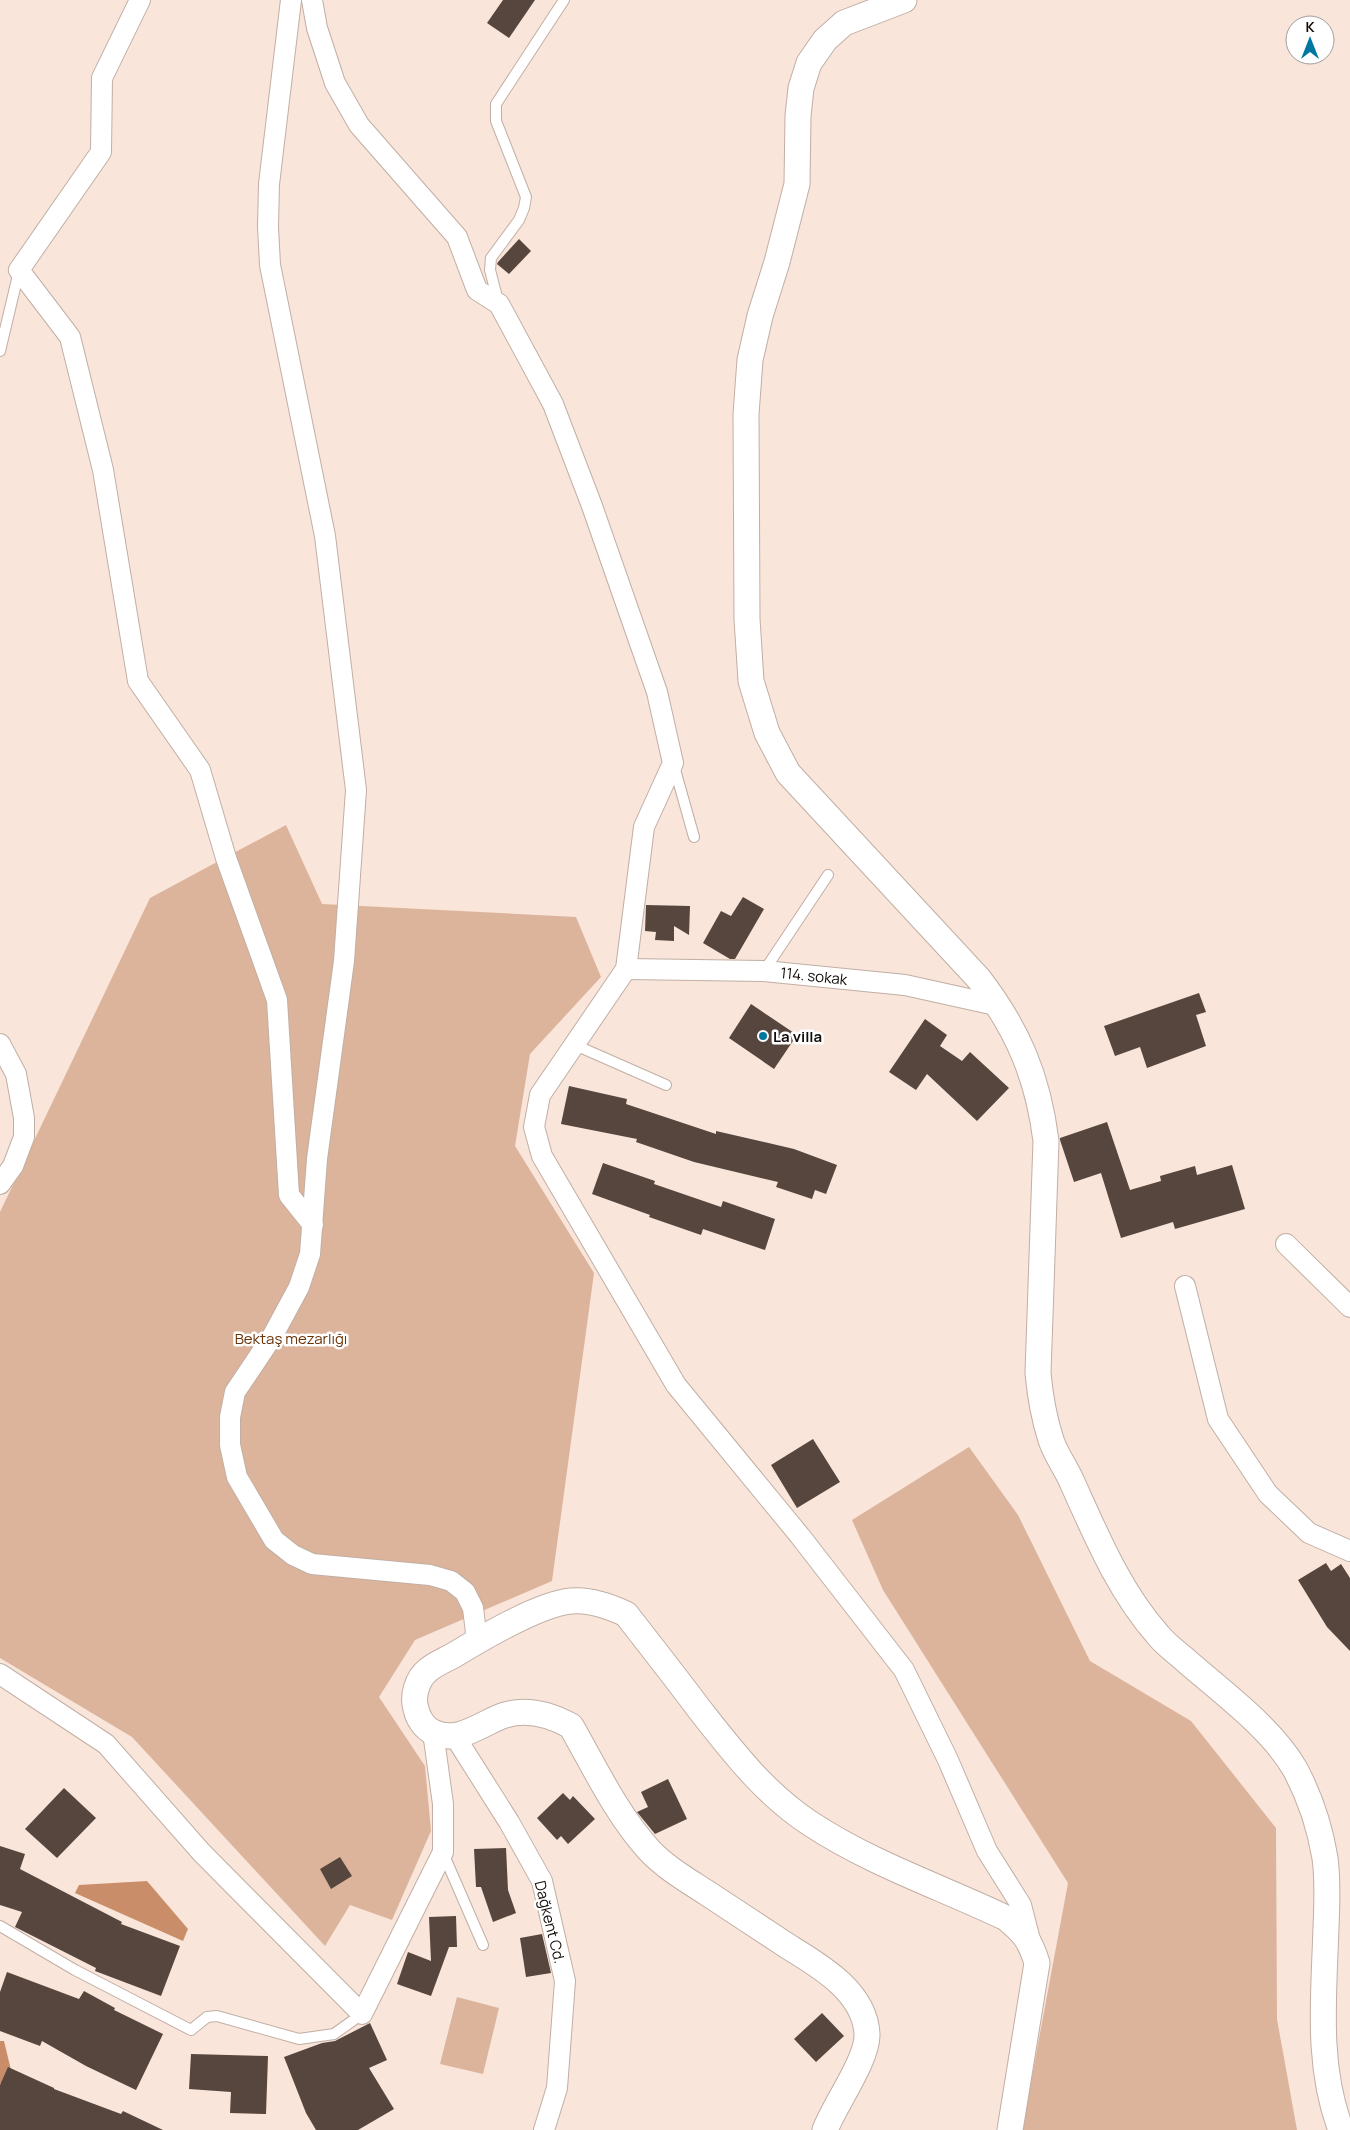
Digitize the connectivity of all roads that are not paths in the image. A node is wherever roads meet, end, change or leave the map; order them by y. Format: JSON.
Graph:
{"nodes":[{"id":1,"x":140,"y":0,"type":"edge"},
{"id":2,"x":291,"y":0,"type":"edge"},
{"id":3,"x":312,"y":0,"type":"edge"},
{"id":4,"x":564,"y":0,"type":"edge"},
{"id":5,"x":904,"y":0,"type":"edge"},
{"id":6,"x":19,"y":270,"type":"junction"},
{"id":7,"x":499,"y":304,"type":"junction"},
{"id":8,"x":0,"y":351,"type":"edge"},
{"id":9,"x":673,"y":763,"type":"junction"},
{"id":10,"x":694,"y":837,"type":"dead end"},
{"id":11,"x":828,"y":875,"type":"dead end"},
{"id":12,"x":626,"y":969,"type":"junction"},
{"id":13,"x":764,"y":971,"type":"junction"},
{"id":14,"x":1000,"y":1006,"type":"junction"},
{"id":15,"x":0,"y":1044,"type":"edge"},
{"id":16,"x":574,"y":1045,"type":"junction"},
{"id":17,"x":666,"y":1085,"type":"dead end"},
{"id":18,"x":0,"y":1184,"type":"edge"},
{"id":19,"x":314,"y":1225,"type":"junction"},
{"id":20,"x":1286,"y":1244,"type":"dead end"},
{"id":21,"x":1185,"y":1286,"type":"dead end"},
{"id":22,"x":1350,"y":1307,"type":"edge"},
{"id":23,"x":1350,"y":1551,"type":"edge"},
{"id":24,"x":477,"y":1641,"type":"junction"},
{"id":25,"x":0,"y":1674,"type":"edge"},
{"id":26,"x":444,"y":1734,"type":"junction"},
{"id":27,"x":443,"y":1852,"type":"junction"},
{"id":28,"x":0,"y":1926,"type":"edge"},
{"id":29,"x":1032,"y":1944,"type":"junction"},
{"id":30,"x":483,"y":1945,"type":"dead end"},
{"id":31,"x":362,"y":2014,"type":"junction"},
{"id":32,"x":544,"y":2130,"type":"edge"},
{"id":33,"x":825,"y":2130,"type":"edge"},
{"id":34,"x":1010,"y":2130,"type":"edge"},
{"id":35,"x":1341,"y":2130,"type":"edge"}],
"edges":[{"from":1,"to":6,"type":"street"},
{"from":2,"to":19,"type":"street"},
{"from":3,"to":7,"type":"street"},
{"from":4,"to":7,"type":"lane"},
{"from":5,"to":14,"type":"street"},
{"from":6,"to":8,"type":"lane"},
{"from":6,"to":19,"type":"street"},
{"from":7,"to":9,"type":"street"},
{"from":9,"to":10,"type":"lane"},
{"from":9,"to":12,"type":"street"},
{"from":11,"to":13,"type":"lane"},
{"from":12,"to":13,"type":"street","name":"114. sokak"},
{"from":12,"to":16,"type":"street"},
{"from":13,"to":14,"type":"street","name":"114. sokak"},
{"from":14,"to":35,"type":"street"},
{"from":15,"to":18,"type":"street"},
{"from":16,"to":17,"type":"lane"},
{"from":16,"to":29,"type":"street"},
{"from":19,"to":24,"type":"street"},
{"from":20,"to":22,"type":"street"},
{"from":21,"to":23,"type":"street"},
{"from":24,"to":26,"type":"street"},
{"from":24,"to":29,"type":"street"},
{"from":25,"to":31,"type":"street"},
{"from":26,"to":27,"type":"street"},
{"from":26,"to":32,"type":"street","name":"Dağkent Cd."},
{"from":26,"to":33,"type":"street"},
{"from":27,"to":30,"type":"lane"},
{"from":27,"to":31,"type":"street"},
{"from":28,"to":31,"type":"lane"},
{"from":29,"to":34,"type":"street"}]}
